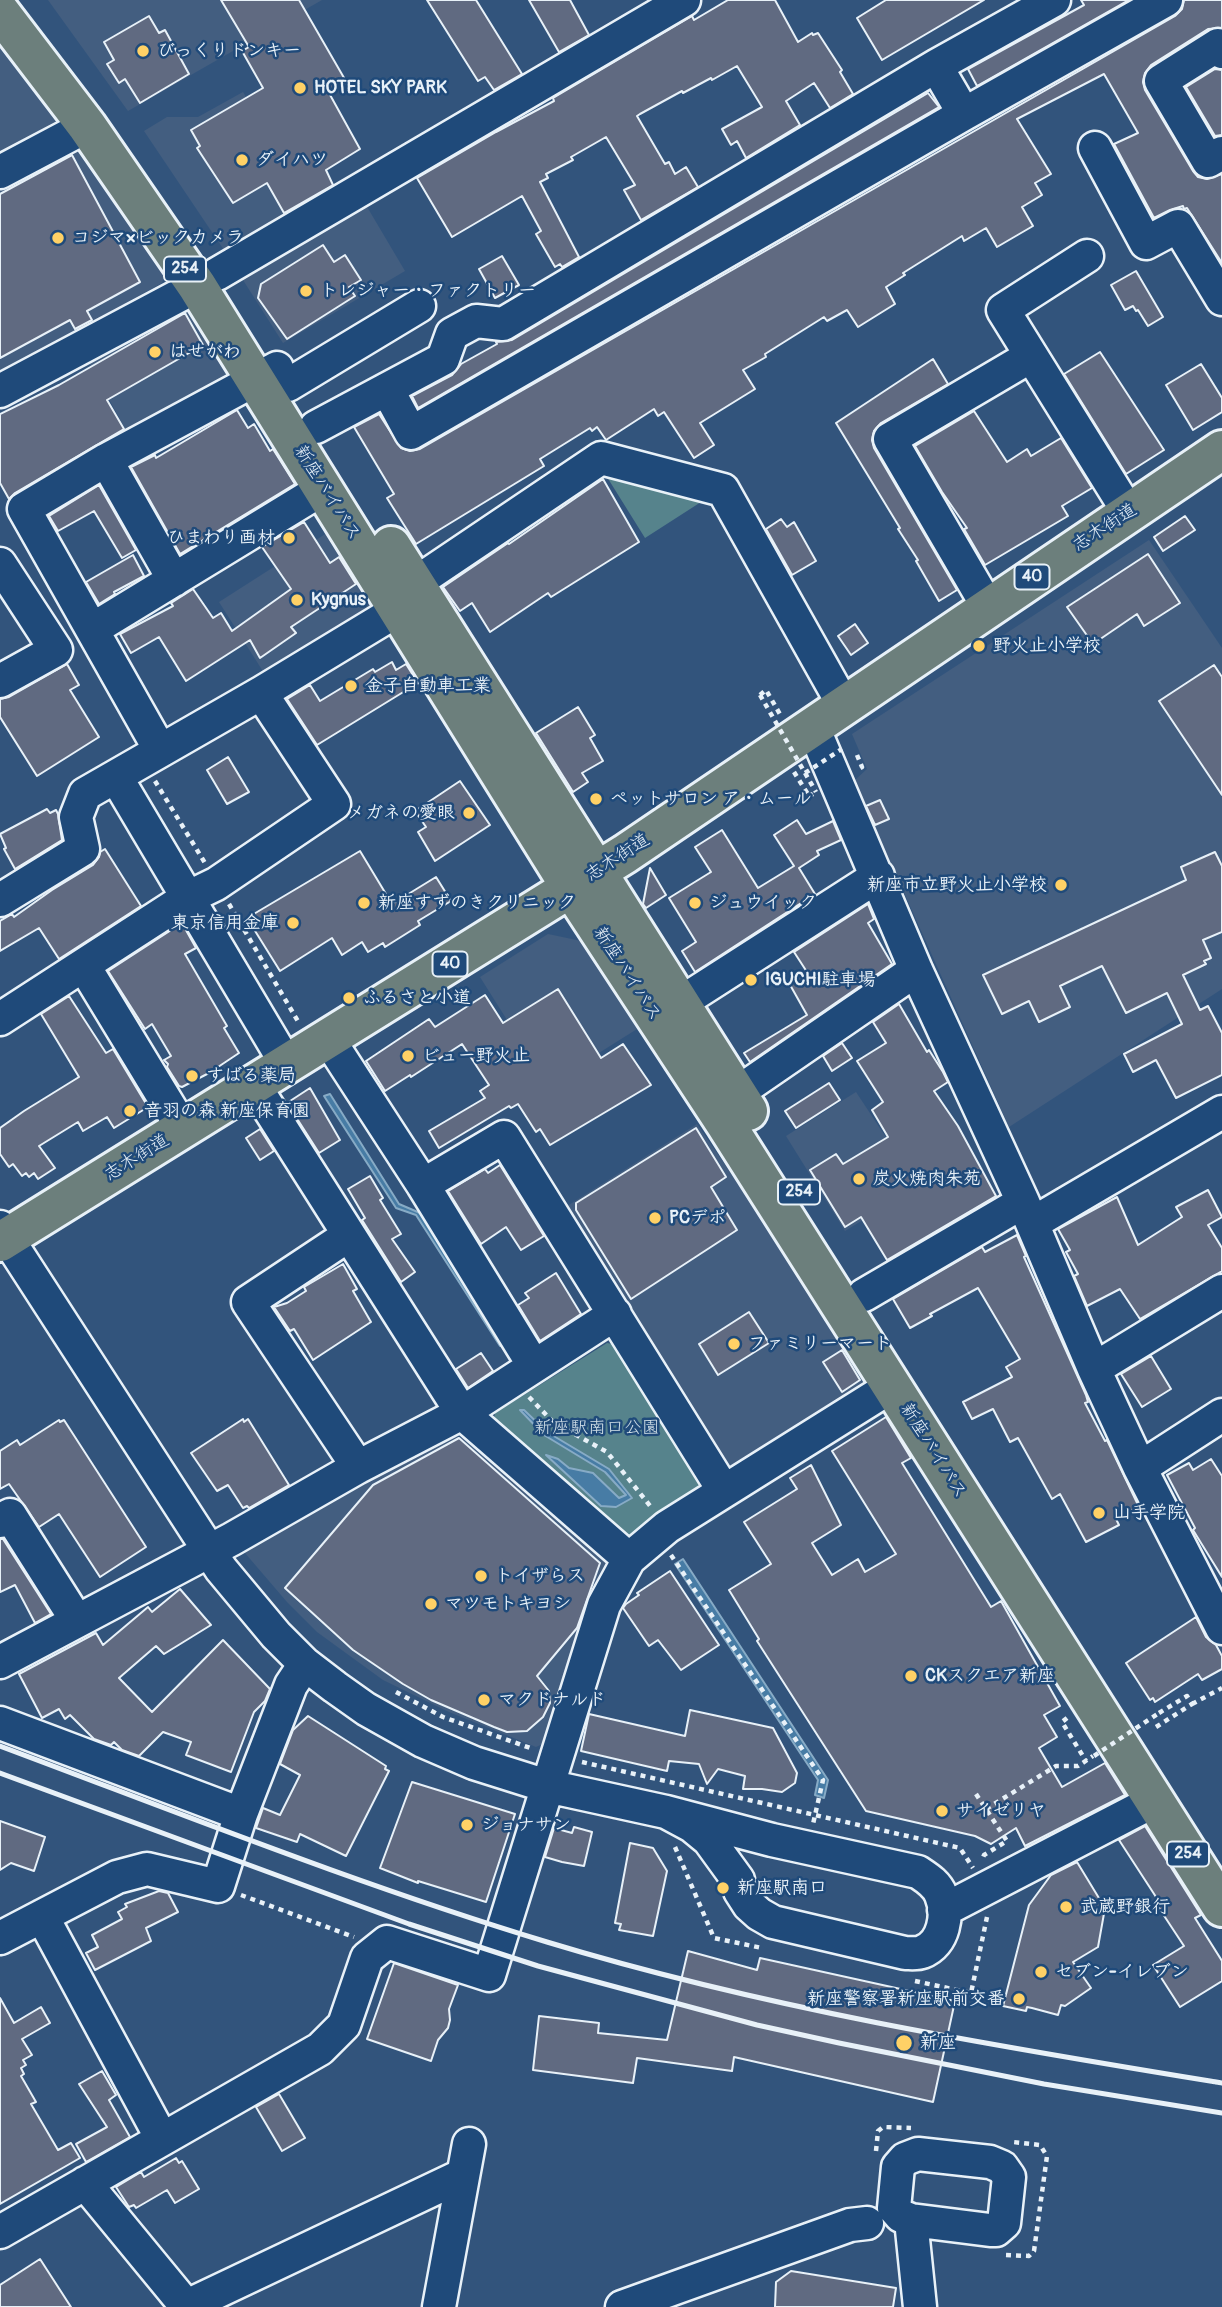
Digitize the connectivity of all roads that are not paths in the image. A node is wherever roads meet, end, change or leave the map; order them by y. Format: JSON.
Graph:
{"nodes":[{"id":1,"x":25,"y":0,"type":"edge"},
{"id":2,"x":684,"y":0,"type":"edge"},
{"id":3,"x":1054,"y":0,"type":"edge"},
{"id":4,"x":1166,"y":0,"type":"edge"},
{"id":5,"x":650,"y":9,"type":"edge"},
{"id":6,"x":0,"y":12,"type":"edge"},
{"id":7,"x":1222,"y":52,"type":"edge"},
{"id":8,"x":936,"y":66,"type":"junction"},
{"id":9,"x":964,"y":114,"type":"junction"},
{"id":10,"x":87,"y":126,"type":"junction"},
{"id":11,"x":1095,"y":148,"type":"dead end"},
{"id":12,"x":1222,"y":153,"type":"edge"},
{"id":13,"x":0,"y":172,"type":"edge"},
{"id":14,"x":1087,"y":256,"type":"dead end"},
{"id":15,"x":207,"y":280,"type":"junction"},
{"id":16,"x":1222,"y":299,"type":"edge"},
{"id":17,"x":419,"y":306,"type":"dead end"},
{"id":18,"x":1031,"y":356,"type":"junction"},
{"id":19,"x":273,"y":377,"type":"junction"},
{"id":20,"x":387,"y":389,"type":"junction"},
{"id":21,"x":0,"y":391,"type":"edge"},
{"id":22,"x":316,"y":427,"type":"junction"},
{"id":23,"x":1222,"y":450,"type":"edge"},
{"id":24,"x":106,"y":460,"type":"junction"},
{"id":25,"x":324,"y":488,"type":"junction"},
{"id":26,"x":1129,"y":513,"type":"junction"},
{"id":27,"x":0,"y":564,"type":"edge"},
{"id":28,"x":174,"y":580,"type":"junction"},
{"id":29,"x":406,"y":597,"type":"junction"},
{"id":30,"x":988,"y":607,"type":"junction"},
{"id":31,"x":93,"y":629,"type":"junction"},
{"id":32,"x":0,"y":681,"type":"edge"},
{"id":33,"x":261,"y":693,"type":"junction"},
{"id":34,"x":843,"y":704,"type":"junction"},
{"id":35,"x":812,"y":731,"type":"junction"},
{"id":36,"x":152,"y":756,"type":"junction"},
{"id":37,"x":116,"y":777,"type":"junction"},
{"id":38,"x":878,"y":876,"type":"junction"},
{"id":39,"x":584,"y":880,"type":"junction"},
{"id":40,"x":4,"y":887,"type":"edge"},
{"id":41,"x":187,"y":898,"type":"junction"},
{"id":42,"x":83,"y":965,"type":"junction"},
{"id":43,"x":916,"y":970,"type":"junction"},
{"id":44,"x":680,"y":1003,"type":"junction"},
{"id":45,"x":0,"y":1019,"type":"edge"},
{"id":46,"x":310,"y":1051,"type":"junction"},
{"id":47,"x":254,"y":1085,"type":"junction"},
{"id":48,"x":737,"y":1093,"type":"junction"},
{"id":49,"x":1222,"y":1112,"type":"edge"},
{"id":50,"x":183,"y":1129,"type":"junction"},
{"id":51,"x":423,"y":1185,"type":"junction"},
{"id":52,"x":1028,"y":1212,"type":"junction"},
{"id":53,"x":349,"y":1235,"type":"junction"},
{"id":54,"x":2,"y":1236,"type":"edge"},
{"id":55,"x":1222,"y":1291,"type":"edge"},
{"id":56,"x":864,"y":1295,"type":"junction"},
{"id":57,"x":615,"y":1314,"type":"junction"},
{"id":58,"x":1094,"y":1369,"type":"junction"},
{"id":59,"x":529,"y":1379,"type":"junction"},
{"id":60,"x":892,"y":1386,"type":"junction"},
{"id":61,"x":462,"y":1413,"type":"junction"},
{"id":62,"x":1222,"y":1415,"type":"edge"},
{"id":63,"x":358,"y":1467,"type":"junction"},
{"id":64,"x":1140,"y":1468,"type":"junction"},
{"id":65,"x":724,"y":1490,"type":"junction"},
{"id":66,"x":0,"y":1521,"type":"edge"},
{"id":67,"x":209,"y":1551,"type":"junction"},
{"id":68,"x":629,"y":1559,"type":"junction"},
{"id":69,"x":1214,"y":1591,"type":"edge"},
{"id":70,"x":77,"y":1621,"type":"junction"},
{"id":71,"x":1222,"y":1628,"type":"edge"},
{"id":72,"x":0,"y":1662,"type":"edge"},
{"id":73,"x":305,"y":1664,"type":"junction"},
{"id":74,"x":0,"y":1723,"type":"edge"},
{"id":75,"x":552,"y":1771,"type":"junction"},
{"id":76,"x":1154,"y":1801,"type":"junction"},
{"id":77,"x":666,"y":1812,"type":"junction"},
{"id":78,"x":241,"y":1814,"type":"junction"},
{"id":79,"x":772,"y":1840,"type":"junction"},
{"id":80,"x":1222,"y":1861,"type":"edge"},
{"id":81,"x":738,"y":1880,"type":"junction"},
{"id":82,"x":1222,"y":1907,"type":"edge"},
{"id":83,"x":944,"y":1910,"type":"junction"},
{"id":84,"x":42,"y":1916,"type":"junction"},
{"id":85,"x":0,"y":1938,"type":"edge"},
{"id":86,"x":162,"y":2139,"type":"junction"},
{"id":87,"x":469,"y":2144,"type":"dead end"},
{"id":88,"x":461,"y":2175,"type":"junction"},
{"id":89,"x":85,"y":2183,"type":"junction"},
{"id":90,"x":911,"y":2220,"type":"dead end"},
{"id":91,"x":859,"y":2224,"type":"dead end"},
{"id":92,"x":0,"y":2232,"type":"edge"},
{"id":93,"x":187,"y":2306,"type":"edge"},
{"id":94,"x":439,"y":2307,"type":"edge"},
{"id":95,"x":622,"y":2307,"type":"edge"},
{"id":96,"x":920,"y":2307,"type":"edge"}],
"edges":[{"from":1,"to":15,"type":"main road","name":"新座バイパス","number":"254"},
{"from":2,"to":5,"type":"street"},
{"from":3,"to":8,"type":"street"},
{"from":4,"to":9,"type":"street"},
{"from":5,"to":15,"type":"street"},
{"from":6,"to":10,"type":"main road","name":"新座バイパス","number":"254"},
{"from":7,"to":12,"type":"street"},
{"from":8,"to":9,"type":"street"},
{"from":8,"to":20,"type":"street"},
{"from":9,"to":20,"type":"street"},
{"from":10,"to":13,"type":"street"},
{"from":10,"to":15,"type":"main road","name":"新座バイパス","number":"254"},
{"from":11,"to":16,"type":"street"},
{"from":14,"to":18,"type":"street"},
{"from":15,"to":19,"type":"main road","name":"新座バイパス","number":"254"},
{"from":15,"to":21,"type":"street"},
{"from":17,"to":19,"type":"street"},
{"from":18,"to":26,"type":"street"},
{"from":18,"to":30,"type":"street"},
{"from":19,"to":22,"type":"main road","name":"新座バイパス","number":"254"},
{"from":19,"to":24,"type":"street"},
{"from":19,"to":25,"type":"main road","name":"新座バイパス","number":"254"},
{"from":20,"to":22,"type":"street"},
{"from":22,"to":29,"type":"main road","name":"新座バイパス","number":"254"},
{"from":23,"to":26,"type":"main road","name":"志木街道","number":"40"},
{"from":24,"to":28,"type":"street"},
{"from":24,"to":31,"type":"street"},
{"from":25,"to":28,"type":"street"},
{"from":25,"to":29,"type":"main road","name":"新座バイパス","number":"254"},
{"from":26,"to":30,"type":"main road","name":"志木街道","number":"40"},
{"from":27,"to":32,"type":"street"},
{"from":28,"to":31,"type":"street"},
{"from":29,"to":33,"type":"street"},
{"from":29,"to":34,"type":"street"},
{"from":29,"to":39,"type":"main road","name":"新座バイパス","number":"254"},
{"from":30,"to":34,"type":"main road","name":"志木街道","number":"40"},
{"from":31,"to":36,"type":"street"},
{"from":33,"to":36,"type":"street"},
{"from":33,"to":41,"type":"street"},
{"from":34,"to":35,"type":"main road","name":"志木街道","number":"40"},
{"from":35,"to":38,"type":"street"},
{"from":35,"to":39,"type":"main road","name":"志木街道","number":"40"},
{"from":36,"to":37,"type":"street"},
{"from":37,"to":40,"type":"street"},
{"from":37,"to":41,"type":"street"},
{"from":38,"to":43,"type":"street"},
{"from":38,"to":44,"type":"street"},
{"from":39,"to":44,"type":"main road","name":"新座バイパス","number":"254"},
{"from":39,"to":46,"type":"main road","name":"志木街道","number":"40"},
{"from":39,"to":60,"type":"main road","name":"新座バイパス","number":"254"},
{"from":41,"to":42,"type":"street"},
{"from":41,"to":46,"type":"street"},
{"from":42,"to":45,"type":"street"},
{"from":42,"to":50,"type":"street"},
{"from":43,"to":48,"type":"street"},
{"from":43,"to":52,"type":"street"},
{"from":44,"to":48,"type":"main road","name":"新座バイパス","number":"254"},
{"from":46,"to":47,"type":"main road","name":"志木街道","number":"40"},
{"from":46,"to":51,"type":"street"},
{"from":47,"to":50,"type":"main road","name":"志木街道","number":"40"},
{"from":47,"to":53,"type":"street"},
{"from":48,"to":56,"type":"main road","name":"新座バイパス","number":"254"},
{"from":49,"to":52,"type":"street"},
{"from":50,"to":54,"type":"main road","name":"志木街道","number":"40"},
{"from":51,"to":57,"type":"street"},
{"from":51,"to":59,"type":"street"},
{"from":52,"to":56,"type":"street"},
{"from":52,"to":58,"type":"street"},
{"from":53,"to":61,"type":"street"},
{"from":53,"to":63,"type":"street"},
{"from":54,"to":67,"type":"street"},
{"from":55,"to":58,"type":"street"},
{"from":56,"to":80,"type":"main road","name":"新座バイパス","number":"254"},
{"from":57,"to":59,"type":"street"},
{"from":57,"to":65,"type":"street"},
{"from":58,"to":64,"type":"street"},
{"from":59,"to":61,"type":"street"},
{"from":60,"to":65,"type":"street"},
{"from":60,"to":76,"type":"main road","name":"新座バイパス","number":"254"},
{"from":61,"to":63,"type":"street"},
{"from":61,"to":68,"type":"street"},
{"from":62,"to":64,"type":"street"},
{"from":63,"to":67,"type":"street"},
{"from":64,"to":69,"type":"street"},
{"from":65,"to":68,"type":"street"},
{"from":66,"to":70,"type":"street"},
{"from":67,"to":70,"type":"street"},
{"from":67,"to":73,"type":"street"},
{"from":68,"to":75,"type":"street"},
{"from":69,"to":71,"type":"street"},
{"from":70,"to":72,"type":"street"},
{"from":73,"to":75,"type":"street"},
{"from":73,"to":78,"type":"street"},
{"from":74,"to":78,"type":"street"},
{"from":75,"to":77,"type":"street"},
{"from":75,"to":86,"type":"street"},
{"from":76,"to":82,"type":"main road","name":"新座バイパス","number":"254"},
{"from":76,"to":83,"type":"street"},
{"from":77,"to":79,"type":"street"},
{"from":77,"to":81,"type":"street"},
{"from":78,"to":84,"type":"street"},
{"from":79,"to":81,"type":"street"},
{"from":79,"to":83,"type":"street"},
{"from":81,"to":83,"type":"street"},
{"from":84,"to":85,"type":"street"},
{"from":84,"to":86,"type":"street"},
{"from":86,"to":89,"type":"street"},
{"from":87,"to":88,"type":"street"},
{"from":88,"to":93,"type":"street"},
{"from":88,"to":94,"type":"street"},
{"from":89,"to":92,"type":"street"},
{"from":89,"to":93,"type":"street"},
{"from":90,"to":96,"type":"street"},
{"from":91,"to":95,"type":"street"}]}
